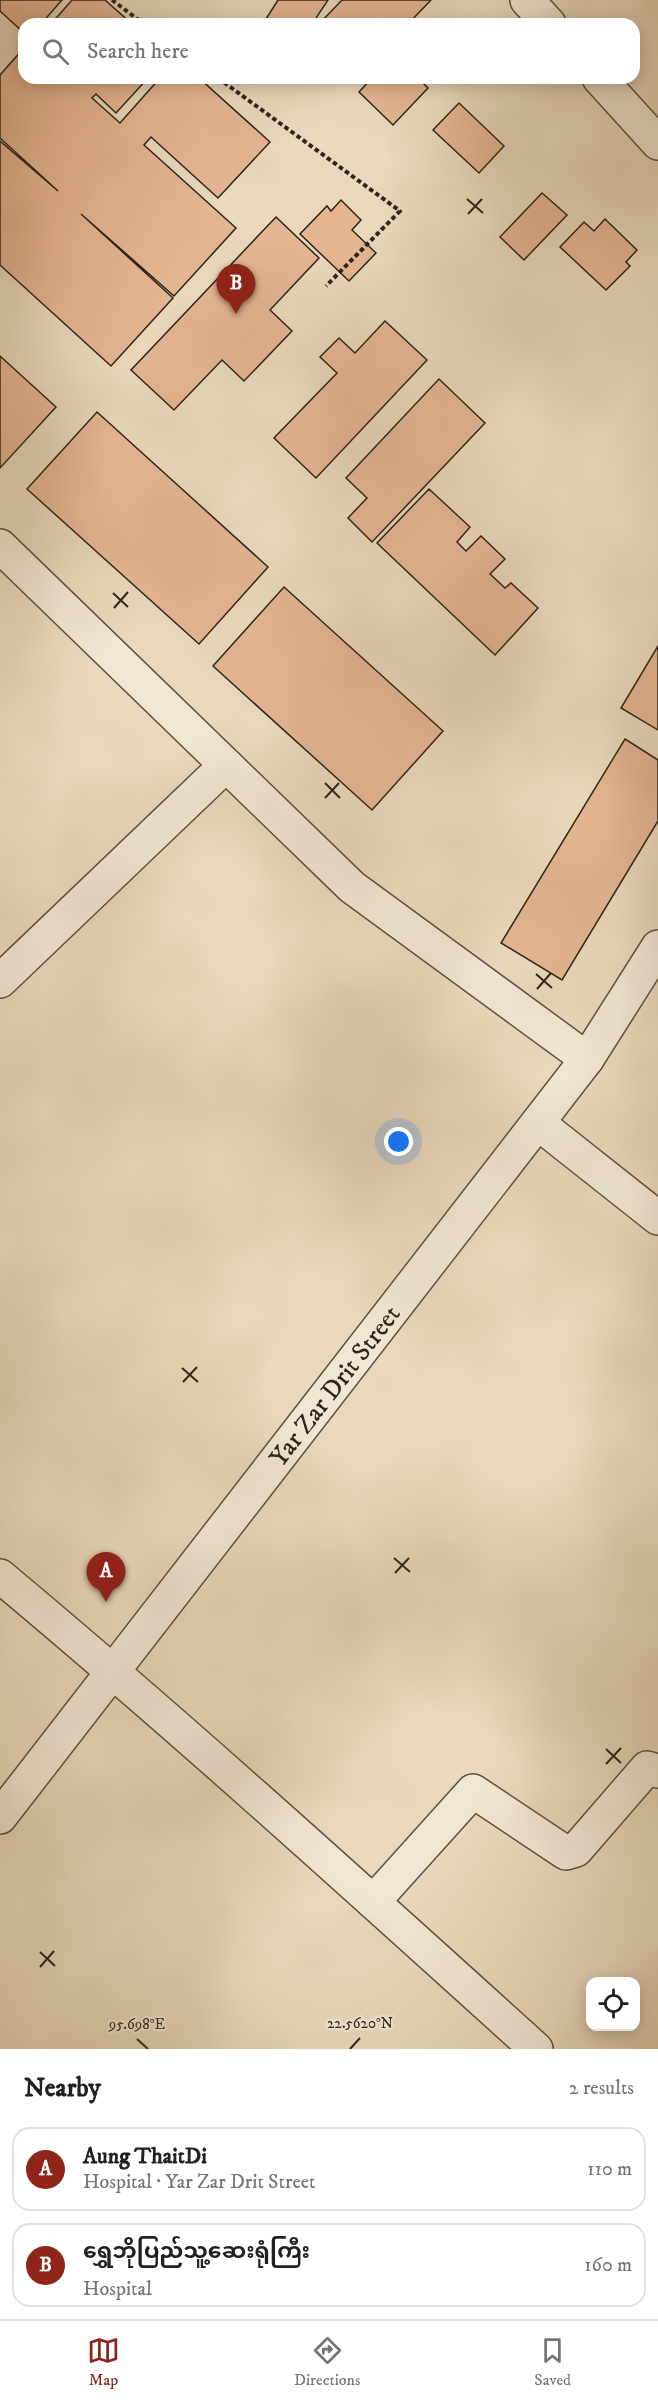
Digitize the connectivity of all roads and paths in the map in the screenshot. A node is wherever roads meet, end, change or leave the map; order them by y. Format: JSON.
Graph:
{"nodes":[{"id":1,"x":112,"y":0,"type":"edge"},
{"id":2,"x":527,"y":0,"type":"edge"},
{"id":3,"x":136,"y":18,"type":"edge"},
{"id":4,"x":544,"y":18,"type":"edge"},
{"id":5,"x":226,"y":84,"type":"edge"},
{"id":6,"x":604,"y":84,"type":"edge"},
{"id":7,"x":658,"y":143,"type":"edge"},
{"id":8,"x":326,"y":286,"type":"dead end"},
{"id":9,"x":0,"y":546,"type":"edge"},
{"id":10,"x":226,"y":765,"type":"junction"},
{"id":11,"x":658,"y":947,"type":"edge"},
{"id":12,"x":0,"y":981,"type":"edge"},
{"id":13,"x":587,"y":1059,"type":"junction"},
{"id":14,"x":538,"y":1123,"type":"junction"},
{"id":15,"x":658,"y":1218,"type":"edge"},
{"id":16,"x":0,"y":1576,"type":"edge"},
{"id":17,"x":113,"y":1670,"type":"junction"},
{"id":18,"x":658,"y":1771,"type":"edge"},
{"id":19,"x":0,"y":1817,"type":"edge"},
{"id":20,"x":374,"y":1902,"type":"junction"},
{"id":21,"x":536,"y":2049,"type":"edge"}],
"edges":[{"from":1,"to":3,"type":"path"},
{"from":2,"to":4,"type":"street"},
{"from":5,"to":8,"type":"path"},
{"from":6,"to":7,"type":"street"},
{"from":9,"to":10,"type":"street"},
{"from":10,"to":12,"type":"street"},
{"from":10,"to":13,"type":"street"},
{"from":11,"to":13,"type":"street","name":"Yar Zar Drit Street"},
{"from":13,"to":14,"type":"street","name":"Yar Zar Drit Street"},
{"from":14,"to":15,"type":"street"},
{"from":14,"to":17,"type":"street","name":"Yar Zar Drit Street"},
{"from":16,"to":17,"type":"street"},
{"from":17,"to":19,"type":"street","name":"Yar Zar Drit Street"},
{"from":17,"to":20,"type":"street"},
{"from":18,"to":20,"type":"street"},
{"from":20,"to":21,"type":"street"}]}
